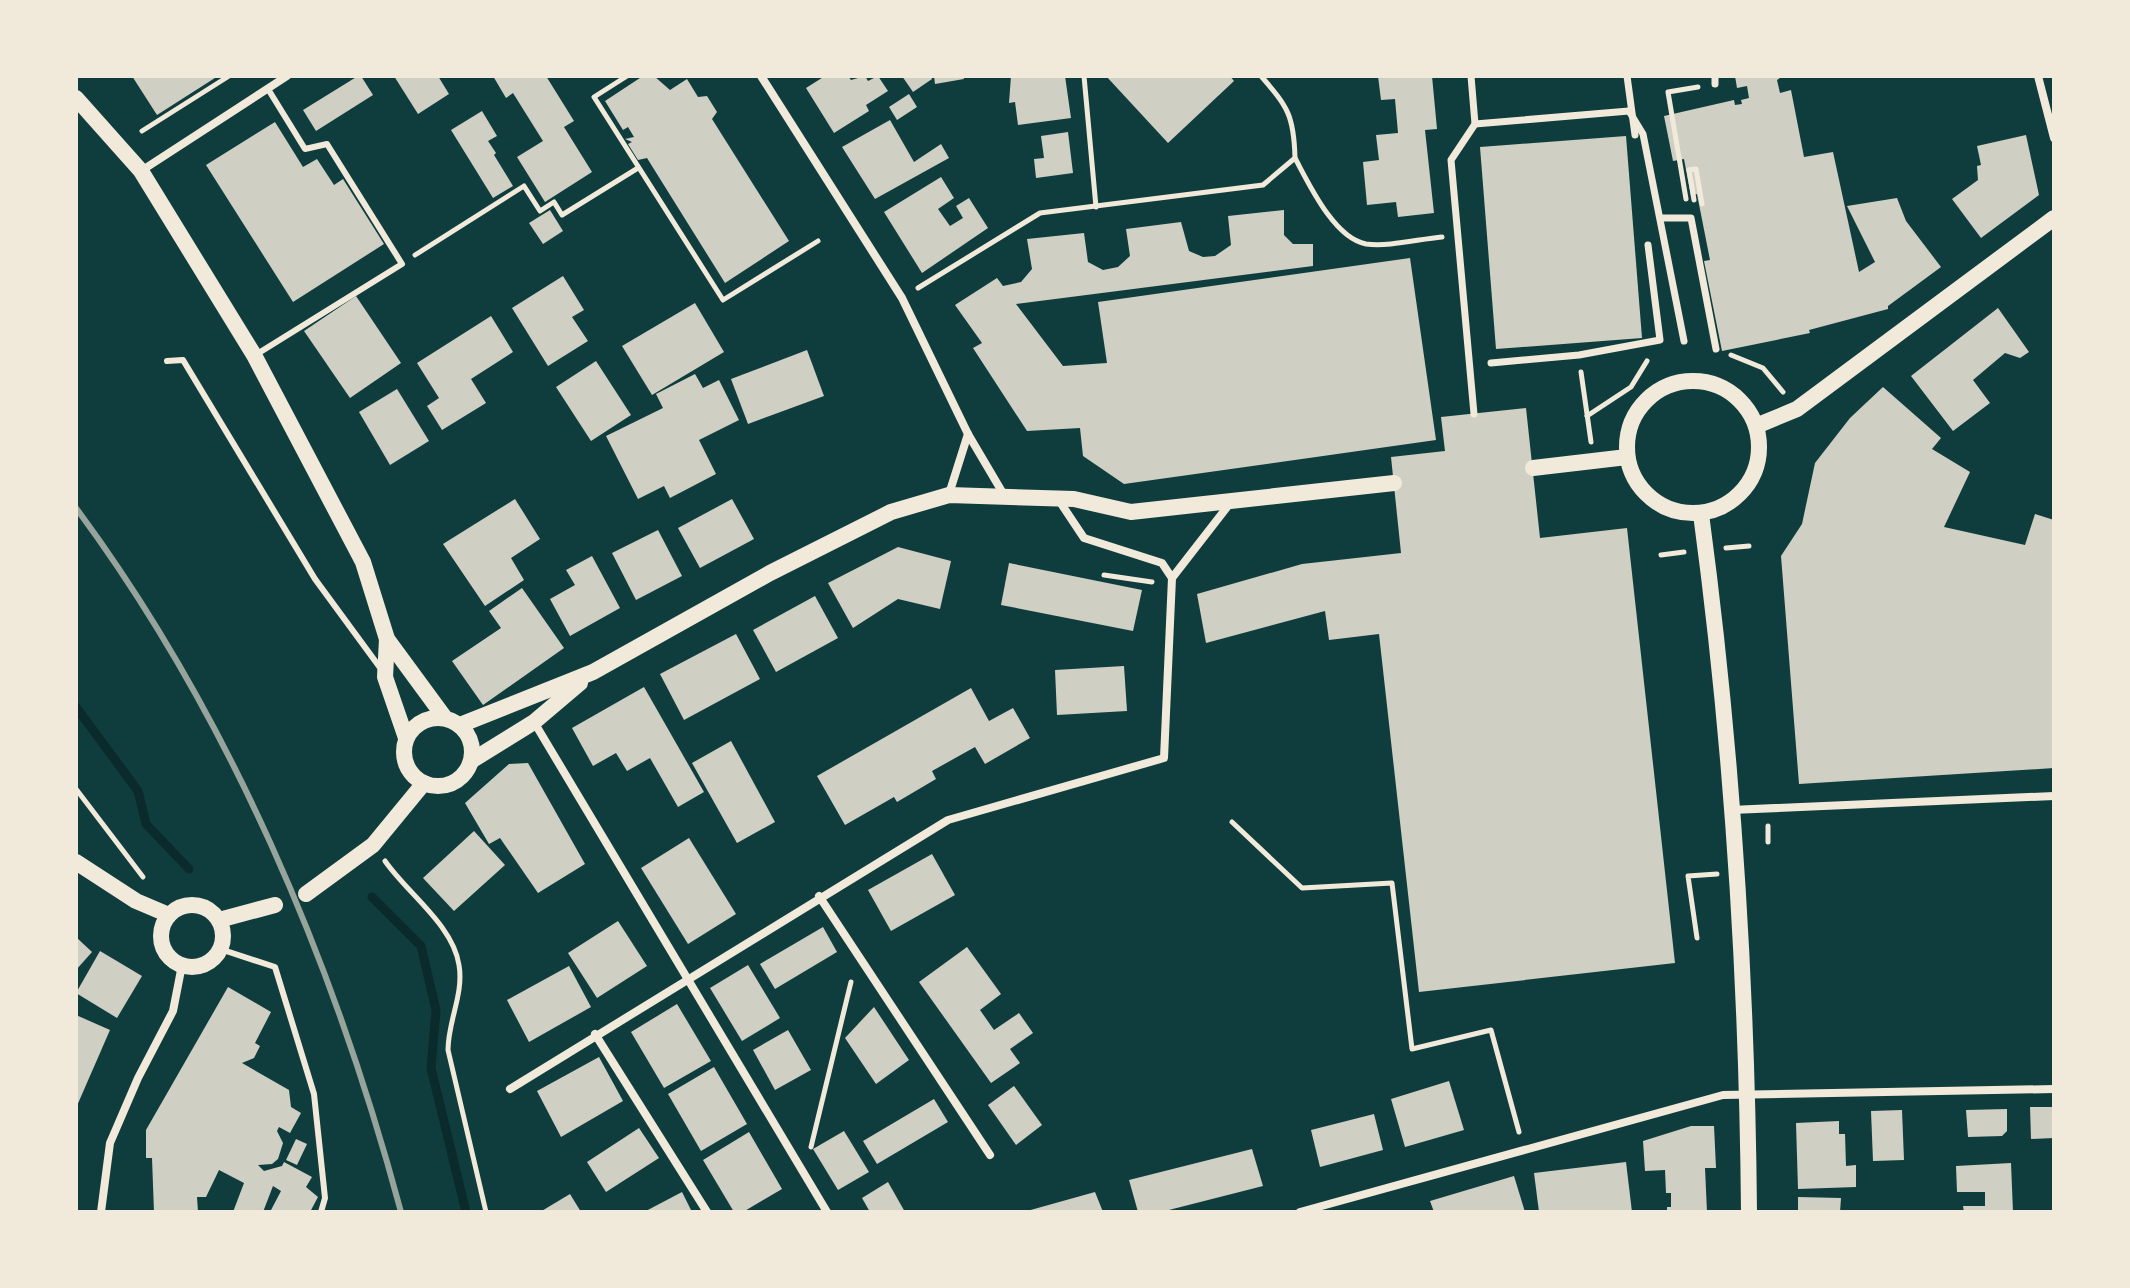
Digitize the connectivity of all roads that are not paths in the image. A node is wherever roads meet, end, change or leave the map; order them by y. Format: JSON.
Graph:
{"nodes":[{"id":1,"x":287,"y":76,"type":"edge"},
{"id":2,"x":761,"y":76,"type":"edge"},
{"id":3,"x":1471,"y":76,"type":"edge"},
{"id":4,"x":1627,"y":76,"type":"edge"},
{"id":5,"x":2038,"y":76,"type":"edge"},
{"id":6,"x":268,"y":89,"type":"junction"},
{"id":7,"x":76,"y":98,"type":"edge"},
{"id":8,"x":1629,"y":111,"type":"junction"},
{"id":9,"x":1475,"y":124,"type":"junction"},
{"id":10,"x":1635,"y":135,"type":"dead end"},
{"id":11,"x":2054,"y":138,"type":"edge"},
{"id":12,"x":141,"y":171,"type":"junction"},
{"id":13,"x":1661,"y":218,"type":"junction"},
{"id":14,"x":2054,"y":218,"type":"edge"},
{"id":15,"x":1648,"y":245,"type":"dead end"},
{"id":16,"x":1684,"y":341,"type":"dead end"},
{"id":17,"x":1716,"y":349,"type":"dead end"},
{"id":18,"x":254,"y":355,"type":"junction"},
{"id":19,"x":167,"y":361,"type":"dead end"},
{"id":20,"x":1491,"y":363,"type":"dead end"},
{"id":21,"x":1474,"y":414,"type":"dead end"},
{"id":22,"x":1756,"y":426,"type":"junction"},
{"id":23,"x":968,"y":434,"type":"junction"},
{"id":24,"x":1627,"y":457,"type":"junction"},
{"id":25,"x":1533,"y":468,"type":"dead end"},
{"id":26,"x":1394,"y":483,"type":"dead end"},
{"id":27,"x":949,"y":495,"type":"junction"},
{"id":28,"x":1004,"y":495,"type":"junction"},
{"id":29,"x":1058,"y":498,"type":"junction"},
{"id":30,"x":1231,"y":501,"type":"junction"},
{"id":31,"x":1701,"y":514,"type":"junction"},
{"id":32,"x":1172,"y":578,"type":"junction"},
{"id":33,"x":387,"y":639,"type":"junction"},
{"id":34,"x":593,"y":672,"type":"junction"},
{"id":35,"x":385,"y":677,"type":"junction"},
{"id":36,"x":452,"y":722,"type":"junction"},
{"id":37,"x":534,"y":722,"type":"junction"},
{"id":38,"x":406,"y":738,"type":"junction"},
{"id":39,"x":471,"y":761,"type":"junction"},
{"id":40,"x":424,"y":783,"type":"junction"},
{"id":41,"x":2054,"y":796,"type":"edge"},
{"id":42,"x":1731,"y":810,"type":"junction"},
{"id":43,"x":76,"y":862,"type":"edge"},
{"id":44,"x":306,"y":894,"type":"dead end"},
{"id":45,"x":819,"y":896,"type":"junction"},
{"id":46,"x":275,"y":905,"type":"dead end"},
{"id":47,"x":169,"y":915,"type":"junction"},
{"id":48,"x":219,"y":920,"type":"junction"},
{"id":49,"x":220,"y":949,"type":"junction"},
{"id":50,"x":182,"y":965,"type":"junction"},
{"id":51,"x":690,"y":981,"type":"junction"},
{"id":52,"x":595,"y":1034,"type":"junction"},
{"id":53,"x":510,"y":1089,"type":"dead end"},
{"id":54,"x":2054,"y":1089,"type":"edge"},
{"id":55,"x":1748,"y":1093,"type":"junction"},
{"id":56,"x":990,"y":1155,"type":"dead end"},
{"id":57,"x":101,"y":1212,"type":"edge"},
{"id":58,"x":321,"y":1212,"type":"edge"},
{"id":59,"x":707,"y":1212,"type":"edge"},
{"id":60,"x":827,"y":1212,"type":"edge"},
{"id":61,"x":1300,"y":1212,"type":"edge"},
{"id":62,"x":1749,"y":1212,"type":"edge"}],
"edges":[{"from":1,"to":6,"type":"street"},
{"from":2,"to":23,"type":"street"},
{"from":3,"to":9,"type":"street"},
{"from":4,"to":8,"type":"street"},
{"from":5,"to":11,"type":"street"},
{"from":6,"to":12,"type":"street"},
{"from":6,"to":18,"type":"lane"},
{"from":7,"to":12,"type":"main road"},
{"from":8,"to":9,"type":"street"},
{"from":8,"to":10,"type":"street"},
{"from":8,"to":13,"type":"street"},
{"from":9,"to":21,"type":"street"},
{"from":12,"to":18,"type":"main road"},
{"from":13,"to":16,"type":"street"},
{"from":13,"to":17,"type":"street"},
{"from":14,"to":22,"type":"main road"},
{"from":15,"to":20,"type":"street"},
{"from":18,"to":33,"type":"main road"},
{"from":19,"to":35,"type":"lane"},
{"from":22,"to":24,"type":"main road"},
{"from":22,"to":31,"type":"main road"},
{"from":23,"to":27,"type":"street"},
{"from":23,"to":28,"type":"street"},
{"from":24,"to":25,"type":"main road"},
{"from":24,"to":31,"type":"main road"},
{"from":26,"to":30,"type":"main road"},
{"from":27,"to":28,"type":"main road"},
{"from":27,"to":34,"type":"main road"},
{"from":28,"to":29,"type":"main road"},
{"from":29,"to":30,"type":"main road"},
{"from":29,"to":32,"type":"street"},
{"from":30,"to":32,"type":"street"},
{"from":31,"to":42,"type":"main road"},
{"from":32,"to":45,"type":"street"},
{"from":33,"to":35,"type":"main road"},
{"from":33,"to":36,"type":"main road"},
{"from":34,"to":36,"type":"main road"},
{"from":34,"to":37,"type":"main road"},
{"from":35,"to":38,"type":"main road"},
{"from":36,"to":38,"type":"main road"},
{"from":36,"to":39,"type":"main road"},
{"from":37,"to":39,"type":"main road"},
{"from":37,"to":51,"type":"street"},
{"from":38,"to":40,"type":"main road"},
{"from":39,"to":40,"type":"main road"},
{"from":40,"to":44,"type":"main road"},
{"from":41,"to":42,"type":"street"},
{"from":42,"to":55,"type":"main road"},
{"from":43,"to":47,"type":"main road"},
{"from":45,"to":51,"type":"street"},
{"from":45,"to":56,"type":"street"},
{"from":46,"to":48,"type":"main road"},
{"from":47,"to":48,"type":"main road"},
{"from":47,"to":50,"type":"main road"},
{"from":48,"to":49,"type":"main road"},
{"from":49,"to":50,"type":"main road"},
{"from":49,"to":58,"type":"lane"},
{"from":50,"to":57,"type":"street"},
{"from":51,"to":52,"type":"street"},
{"from":51,"to":60,"type":"street"},
{"from":52,"to":53,"type":"street"},
{"from":52,"to":59,"type":"street"},
{"from":54,"to":55,"type":"street"},
{"from":55,"to":61,"type":"street"},
{"from":55,"to":62,"type":"main road"}]}
